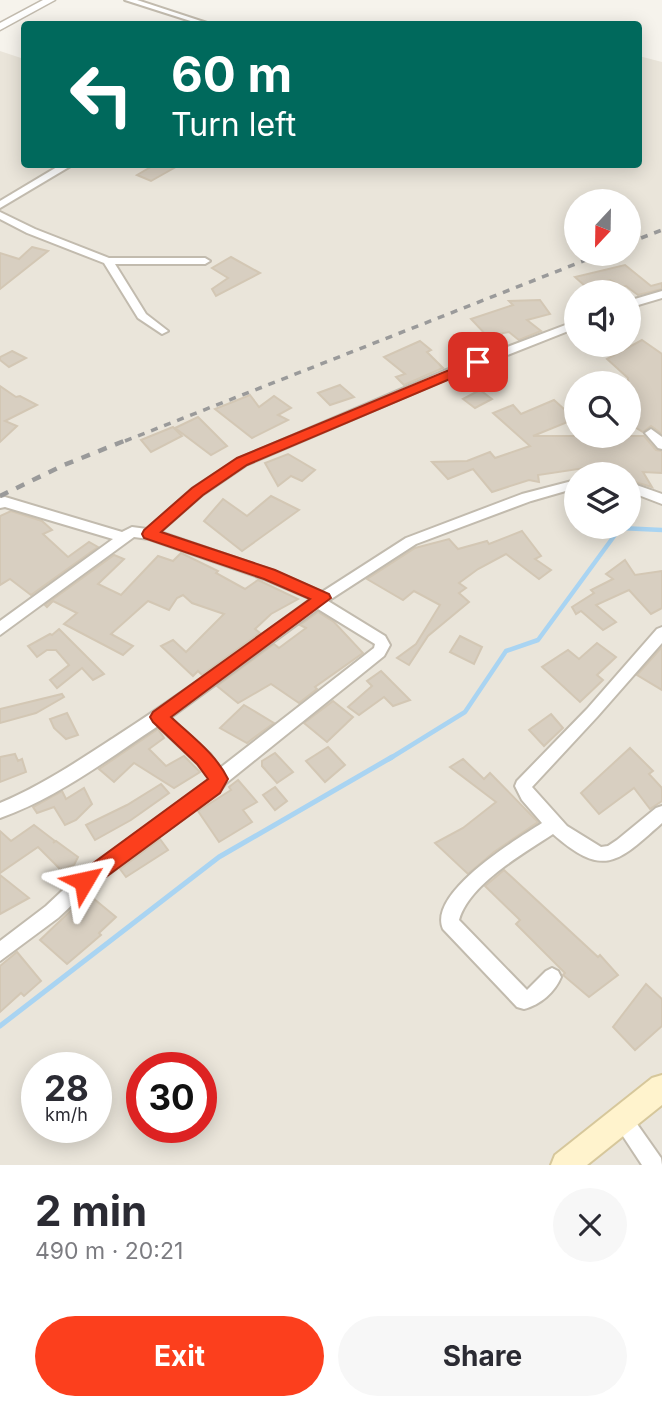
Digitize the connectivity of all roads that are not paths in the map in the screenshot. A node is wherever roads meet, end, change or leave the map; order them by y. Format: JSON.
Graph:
{"nodes":[{"id":1,"x":50,"y":0,"type":"edge"},
{"id":2,"x":129,"y":0,"type":"edge"},
{"id":3,"x":196,"y":21,"type":"edge"},
{"id":4,"x":0,"y":27,"type":"edge"},
{"id":5,"x":63,"y":168,"type":"edge"},
{"id":6,"x":0,"y":205,"type":"edge"},
{"id":7,"x":0,"y":215,"type":"edge"},
{"id":8,"x":108,"y":261,"type":"junction"},
{"id":9,"x":205,"y":261,"type":"dead end"},
{"id":10,"x":662,"y":293,"type":"edge"},
{"id":11,"x":641,"y":300,"type":"edge"},
{"id":12,"x":564,"y":329,"type":"edge"},
{"id":13,"x":162,"y":331,"type":"dead end"},
{"id":14,"x":651,"y":433,"type":"dead end"},
{"id":15,"x":662,"y":445,"type":"edge"},
{"id":16,"x":564,"y":487,"type":"edge"},
{"id":17,"x":641,"y":491,"type":"edge"},
{"id":18,"x":662,"y":499,"type":"edge"},
{"id":19,"x":0,"y":503,"type":"edge"},
{"id":20,"x":150,"y":534,"type":"junction"},
{"id":21,"x":122,"y":537,"type":"junction"},
{"id":22,"x":321,"y":600,"type":"junction"},
{"id":23,"x":0,"y":629,"type":"edge"},
{"id":24,"x":662,"y":633,"type":"edge"},
{"id":25,"x":159,"y":717,"type":"junction"},
{"id":26,"x":219,"y":779,"type":"junction"},
{"id":27,"x":0,"y":811,"type":"edge"},
{"id":28,"x":662,"y":813,"type":"edge"},
{"id":29,"x":554,"y":824,"type":"junction"},
{"id":30,"x":0,"y":952,"type":"edge"},
{"id":31,"x":552,"y":977,"type":"dead end"},
{"id":32,"x":662,"y":1088,"type":"edge"},
{"id":33,"x":623,"y":1121,"type":"junction"},
{"id":34,"x":565,"y":1165,"type":"edge"},
{"id":35,"x":654,"y":1165,"type":"edge"}],
"edges":[{"from":1,"to":4,"type":"street"},
{"from":2,"to":3,"type":"street"},
{"from":5,"to":6,"type":"street"},
{"from":7,"to":8,"type":"street"},
{"from":8,"to":9,"type":"street"},
{"from":8,"to":13,"type":"street"},
{"from":10,"to":11,"type":"street"},
{"from":12,"to":20,"type":"street"},
{"from":14,"to":15,"type":"street"},
{"from":16,"to":22,"type":"street"},
{"from":17,"to":18,"type":"street"},
{"from":19,"to":21,"type":"street"},
{"from":20,"to":21,"type":"street"},
{"from":20,"to":22,"type":"street"},
{"from":21,"to":23,"type":"street"},
{"from":22,"to":25,"type":"street"},
{"from":22,"to":26,"type":"street"},
{"from":24,"to":29,"type":"street"},
{"from":25,"to":26,"type":"street"},
{"from":25,"to":27,"type":"street"},
{"from":26,"to":30,"type":"street"},
{"from":28,"to":29,"type":"street"},
{"from":29,"to":31,"type":"street"},
{"from":32,"to":33,"type":"main road"},
{"from":33,"to":34,"type":"main road"},
{"from":33,"to":35,"type":"street"}]}
